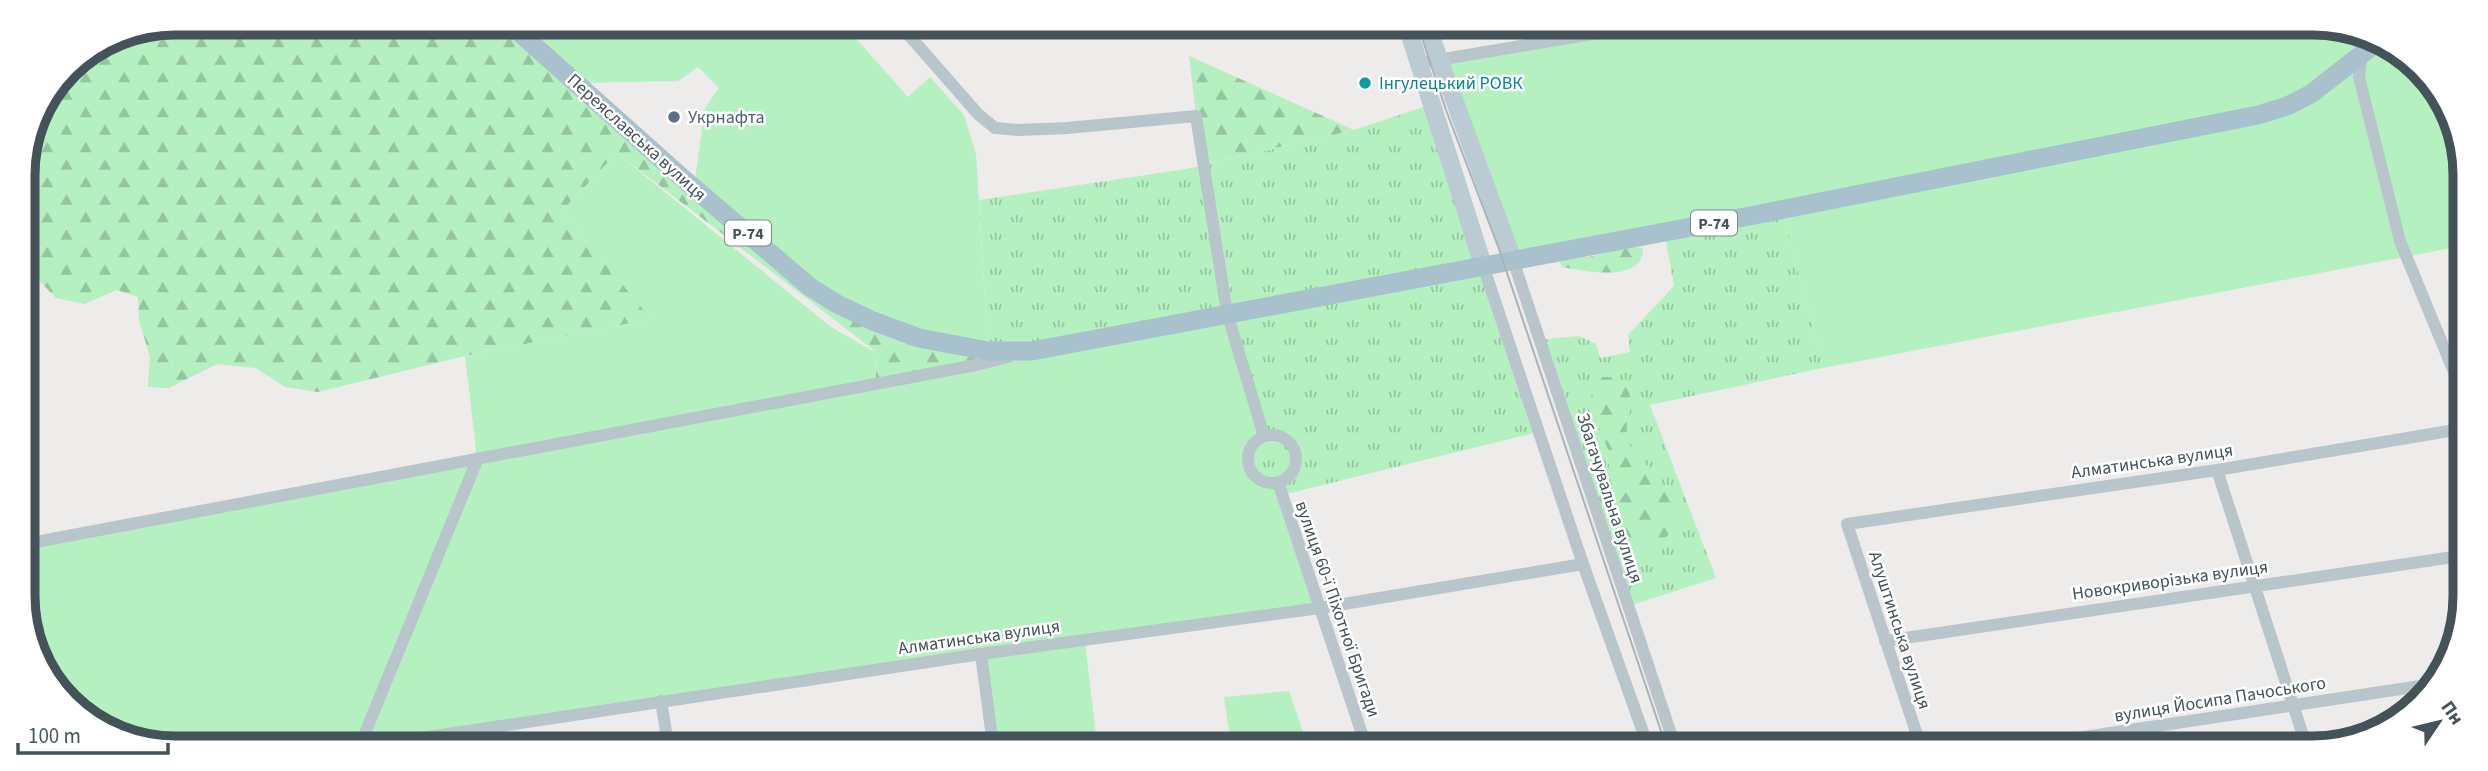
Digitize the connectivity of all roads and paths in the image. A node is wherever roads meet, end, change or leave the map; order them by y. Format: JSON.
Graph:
{"nodes":[{"id":1,"x":522,"y":35,"type":"edge"},
{"id":2,"x":910,"y":35,"type":"edge"},
{"id":3,"x":1410,"y":35,"type":"edge"},
{"id":4,"x":1430,"y":35,"type":"edge"},
{"id":5,"x":1587,"y":35,"type":"edge"},
{"id":6,"x":2368,"y":47,"type":"edge"},
{"id":7,"x":2369,"y":47,"type":"edge"},
{"id":8,"x":1439,"y":60,"type":"junction"},
{"id":9,"x":1420,"y":64,"type":"junction"},
{"id":10,"x":1513,"y":260,"type":"junction"},
{"id":11,"x":1483,"y":265,"type":"junction"},
{"id":12,"x":1227,"y":313,"type":"junction"},
{"id":13,"x":1032,"y":351,"type":"junction"},
{"id":14,"x":2453,"y":370,"type":"edge"},
{"id":15,"x":2453,"y":430,"type":"edge"},
{"id":16,"x":1264,"y":436,"type":"junction"},
{"id":17,"x":478,"y":458,"type":"junction"},
{"id":18,"x":2217,"y":470,"type":"junction"},
{"id":19,"x":1278,"y":482,"type":"junction"},
{"id":20,"x":1847,"y":524,"type":"joint"},
{"id":21,"x":35,"y":542,"type":"edge"},
{"id":22,"x":2453,"y":557,"type":"edge"},
{"id":23,"x":1583,"y":564,"type":"junction"},
{"id":24,"x":2254,"y":585,"type":"junction"},
{"id":25,"x":1320,"y":608,"type":"junction"},
{"id":26,"x":1885,"y":640,"type":"junction"},
{"id":27,"x":981,"y":654,"type":"junction"},
{"id":28,"x":2419,"y":686,"type":"edge"},
{"id":29,"x":661,"y":701,"type":"junction"},
{"id":30,"x":2294,"y":706,"type":"junction"},
{"id":31,"x":364,"y":736,"type":"edge"},
{"id":32,"x":443,"y":736,"type":"edge"},
{"id":33,"x":667,"y":736,"type":"edge"},
{"id":34,"x":992,"y":736,"type":"edge"},
{"id":35,"x":1363,"y":736,"type":"edge"},
{"id":36,"x":1644,"y":736,"type":"edge"},
{"id":37,"x":1671,"y":736,"type":"edge"},
{"id":38,"x":1916,"y":736,"type":"edge"},
{"id":39,"x":2092,"y":736,"type":"edge"},
{"id":40,"x":2303,"y":736,"type":"edge"}],
"edges":[{"from":1,"to":13,"type":"main road","name":"Переяславська вулиця","number":"Р-74"},
{"from":2,"to":12,"type":"street"},
{"from":3,"to":9,"type":"main road"},
{"from":4,"to":8,"type":"main road"},
{"from":5,"to":8,"type":"street"},
{"from":6,"to":10,"type":"main road","number":"Р-74"},
{"from":7,"to":14,"type":"street"},
{"from":8,"to":9,"type":"street"},
{"from":8,"to":10,"type":"main road"},
{"from":9,"to":11,"type":"main road"},
{"from":10,"to":11,"type":"main road","number":"Р-74"},
{"from":10,"to":37,"type":"street","name":"Збагачувальна вулиця"},
{"from":11,"to":12,"type":"main road","number":"Р-74"},
{"from":11,"to":23,"type":"street"},
{"from":12,"to":13,"type":"main road","number":"Р-74"},
{"from":12,"to":16,"type":"street"},
{"from":13,"to":17,"type":"street"},
{"from":15,"to":18,"type":"street","name":"Алматинська вулиця"},
{"from":16,"to":19,"type":"street"},
{"from":16,"to":19,"type":"street"},
{"from":17,"to":21,"type":"street"},
{"from":17,"to":31,"type":"street"},
{"from":18,"to":20,"type":"street","name":"Алматинська вулиця"},
{"from":18,"to":24,"type":"street"},
{"from":19,"to":25,"type":"street","name":"вулиця 60-ї Піхотної Бригади"},
{"from":20,"to":26,"type":"street","name":"Алуштинська вулиця"},
{"from":22,"to":24,"type":"street","name":"Новокриворізька вулиця"},
{"from":23,"to":25,"type":"street","name":"Алматинська вулиця"},
{"from":23,"to":36,"type":"street"},
{"from":24,"to":26,"type":"street","name":"Новокриворізька вулиця"},
{"from":24,"to":30,"type":"street"},
{"from":25,"to":27,"type":"street","name":"Алматинська вулиця"},
{"from":25,"to":35,"type":"street","name":"вулиця 60-ї Піхотної Бригади"},
{"from":26,"to":38,"type":"street","name":"Алуштинська вулиця"},
{"from":27,"to":29,"type":"street","name":"Алматинська вулиця"},
{"from":27,"to":34,"type":"street"},
{"from":28,"to":30,"type":"street","name":"вулиця Йосипа Пачоського"},
{"from":29,"to":32,"type":"street","name":"Алматинська вулиця"},
{"from":29,"to":33,"type":"street"},
{"from":30,"to":39,"type":"street","name":"вулиця Йосипа Пачоського"},
{"from":30,"to":40,"type":"street"}]}
